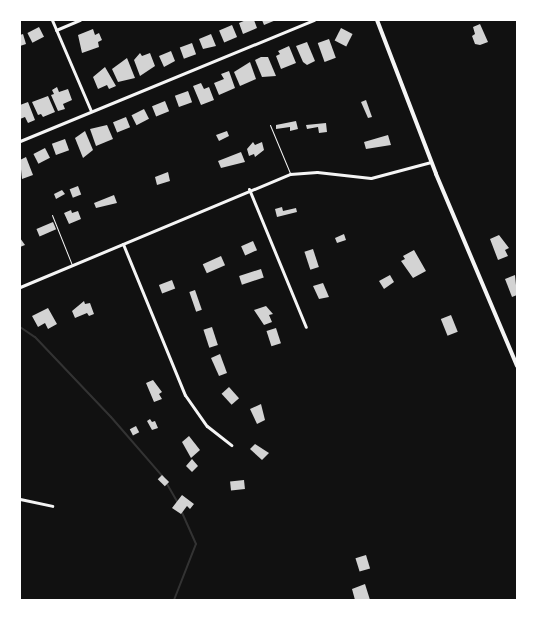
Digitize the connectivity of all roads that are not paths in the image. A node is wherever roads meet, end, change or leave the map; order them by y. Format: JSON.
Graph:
{"nodes":[{"id":1,"x":52,"y":20,"type":"edge"},
{"id":2,"x":80,"y":20,"type":"edge"},
{"id":3,"x":314,"y":20,"type":"edge"},
{"id":4,"x":377,"y":20,"type":"edge"},
{"id":5,"x":56,"y":30,"type":"junction"},
{"id":6,"x":91,"y":112,"type":"junction"},
{"id":7,"x":270,"y":125,"type":"dead end"},
{"id":8,"x":20,"y":141,"type":"edge"},
{"id":9,"x":431,"y":162,"type":"junction"},
{"id":10,"x":290,"y":174,"type":"junction"},
{"id":11,"x":249,"y":189,"type":"junction"},
{"id":12,"x":52,"y":215,"type":"dead end"},
{"id":13,"x":123,"y":244,"type":"junction"},
{"id":14,"x":72,"y":265,"type":"junction"},
{"id":15,"x":20,"y":287,"type":"edge"},
{"id":16,"x":306,"y":327,"type":"dead end"},
{"id":17,"x":517,"y":366,"type":"edge"},
{"id":18,"x":231,"y":445,"type":"dead end"},
{"id":19,"x":20,"y":498,"type":"edge"},
{"id":20,"x":52,"y":506,"type":"dead end"}],
"edges":[{"from":1,"to":5,"type":"street"},
{"from":2,"to":5,"type":"street"},
{"from":3,"to":6,"type":"street"},
{"from":4,"to":9,"type":"street"},
{"from":5,"to":6,"type":"street"},
{"from":6,"to":8,"type":"street"},
{"from":7,"to":10,"type":"lane"},
{"from":9,"to":10,"type":"street"},
{"from":9,"to":17,"type":"street"},
{"from":10,"to":11,"type":"street"},
{"from":11,"to":13,"type":"street"},
{"from":11,"to":16,"type":"street"},
{"from":12,"to":14,"type":"lane"},
{"from":13,"to":14,"type":"street"},
{"from":13,"to":18,"type":"street"},
{"from":14,"to":15,"type":"street"},
{"from":19,"to":20,"type":"street"}]}
